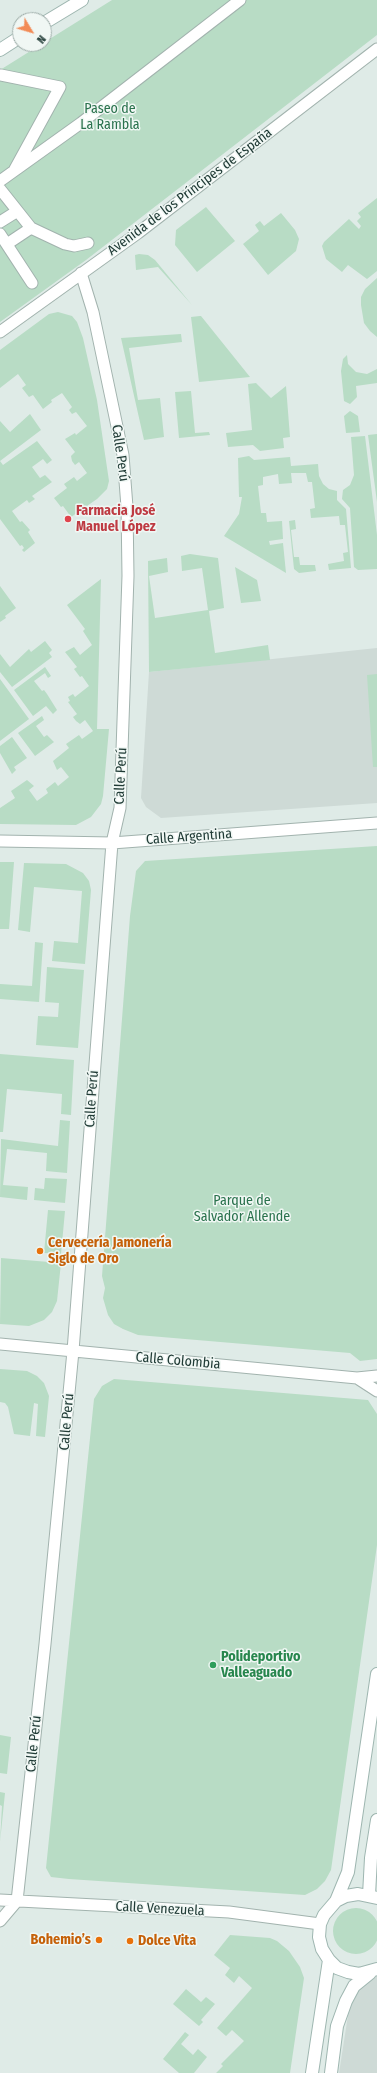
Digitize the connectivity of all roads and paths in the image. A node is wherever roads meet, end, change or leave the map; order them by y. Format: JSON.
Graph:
{"nodes":[{"id":1,"x":82,"y":0,"type":"edge"},
{"id":2,"x":240,"y":0,"type":"edge"},
{"id":3,"x":52,"y":18,"type":"edge"},
{"id":4,"x":12,"y":43,"type":"edge"},
{"id":5,"x":377,"y":49,"type":"edge"},
{"id":6,"x":0,"y":50,"type":"edge"},
{"id":7,"x":1,"y":75,"type":"dead end"},
{"id":8,"x":14,"y":172,"type":"junction"},
{"id":9,"x":0,"y":181,"type":"edge"},
{"id":10,"x":0,"y":189,"type":"edge"},
{"id":11,"x":16,"y":212,"type":"junction"},
{"id":12,"x":0,"y":222,"type":"edge"},
{"id":13,"x":31,"y":228,"type":"junction"},
{"id":14,"x":0,"y":234,"type":"edge"},
{"id":15,"x":88,"y":243,"type":"dead end"},
{"id":16,"x":7,"y":244,"type":"junction"},
{"id":17,"x":81,"y":273,"type":"junction"},
{"id":18,"x":32,"y":283,"type":"dead end"},
{"id":19,"x":0,"y":332,"type":"edge"},
{"id":20,"x":377,"y":823,"type":"edge"},
{"id":21,"x":0,"y":841,"type":"edge"},
{"id":22,"x":112,"y":843,"type":"junction"},
{"id":23,"x":0,"y":1344,"type":"edge"},
{"id":24,"x":73,"y":1351,"type":"junction"},
{"id":25,"x":377,"y":1376,"type":"edge"},
{"id":26,"x":357,"y":1378,"type":"junction"},
{"id":27,"x":377,"y":1391,"type":"edge"},
{"id":28,"x":377,"y":1674,"type":"edge"},
{"id":29,"x":377,"y":1820,"type":"edge"},
{"id":30,"x":373,"y":1897,"type":"edge"},
{"id":31,"x":0,"y":1900,"type":"edge"},
{"id":32,"x":17,"y":1901,"type":"junction"},
{"id":33,"x":336,"y":1901,"type":"junction"},
{"id":34,"x":0,"y":1921,"type":"edge"},
{"id":35,"x":320,"y":1924,"type":"junction"},
{"id":36,"x":329,"y":1960,"type":"junction"},
{"id":37,"x":373,"y":1971,"type":"edge"},
{"id":38,"x":312,"y":2073,"type":"edge"},
{"id":39,"x":331,"y":2073,"type":"edge"}],
"edges":[{"from":1,"to":3,"type":"main road"},
{"from":2,"to":8,"type":"street"},
{"from":4,"to":6,"type":"main road"},
{"from":5,"to":17,"type":"street","name":"Avenida de los Príncipes de España"},
{"from":7,"to":8,"type":"street"},
{"from":8,"to":9,"type":"street"},
{"from":10,"to":11,"type":"street"},
{"from":11,"to":12,"type":"street"},
{"from":11,"to":13,"type":"street"},
{"from":13,"to":15,"type":"street"},
{"from":13,"to":16,"type":"street"},
{"from":14,"to":16,"type":"street"},
{"from":16,"to":18,"type":"street"},
{"from":17,"to":19,"type":"street","name":"Avenida de los Príncipes de España"},
{"from":17,"to":22,"type":"street","name":"Calle Perú"},
{"from":20,"to":22,"type":"street","name":"Calle Argentina"},
{"from":21,"to":22,"type":"street","name":"Calle Argentina"},
{"from":22,"to":24,"type":"street","name":"Calle Perú"},
{"from":23,"to":24,"type":"street","name":"Calle Colombia"},
{"from":24,"to":26,"type":"street","name":"Calle Colombia"},
{"from":24,"to":32,"type":"street","name":"Calle Perú"},
{"from":25,"to":26,"type":"street","name":"Calle Colombia"},
{"from":26,"to":27,"type":"street","name":"Calle Colombia"},
{"from":28,"to":33,"type":"main road"},
{"from":29,"to":30,"type":"main road"},
{"from":30,"to":33,"type":"main road"},
{"from":31,"to":32,"type":"street","name":"Calle Venezuela"},
{"from":32,"to":34,"type":"street"},
{"from":32,"to":35,"type":"street","name":"Calle Venezuela"},
{"from":33,"to":35,"type":"main road"},
{"from":35,"to":36,"type":"main road"},
{"from":36,"to":37,"type":"main road"},
{"from":36,"to":38,"type":"main road"},
{"from":37,"to":39,"type":"main road"}]}
